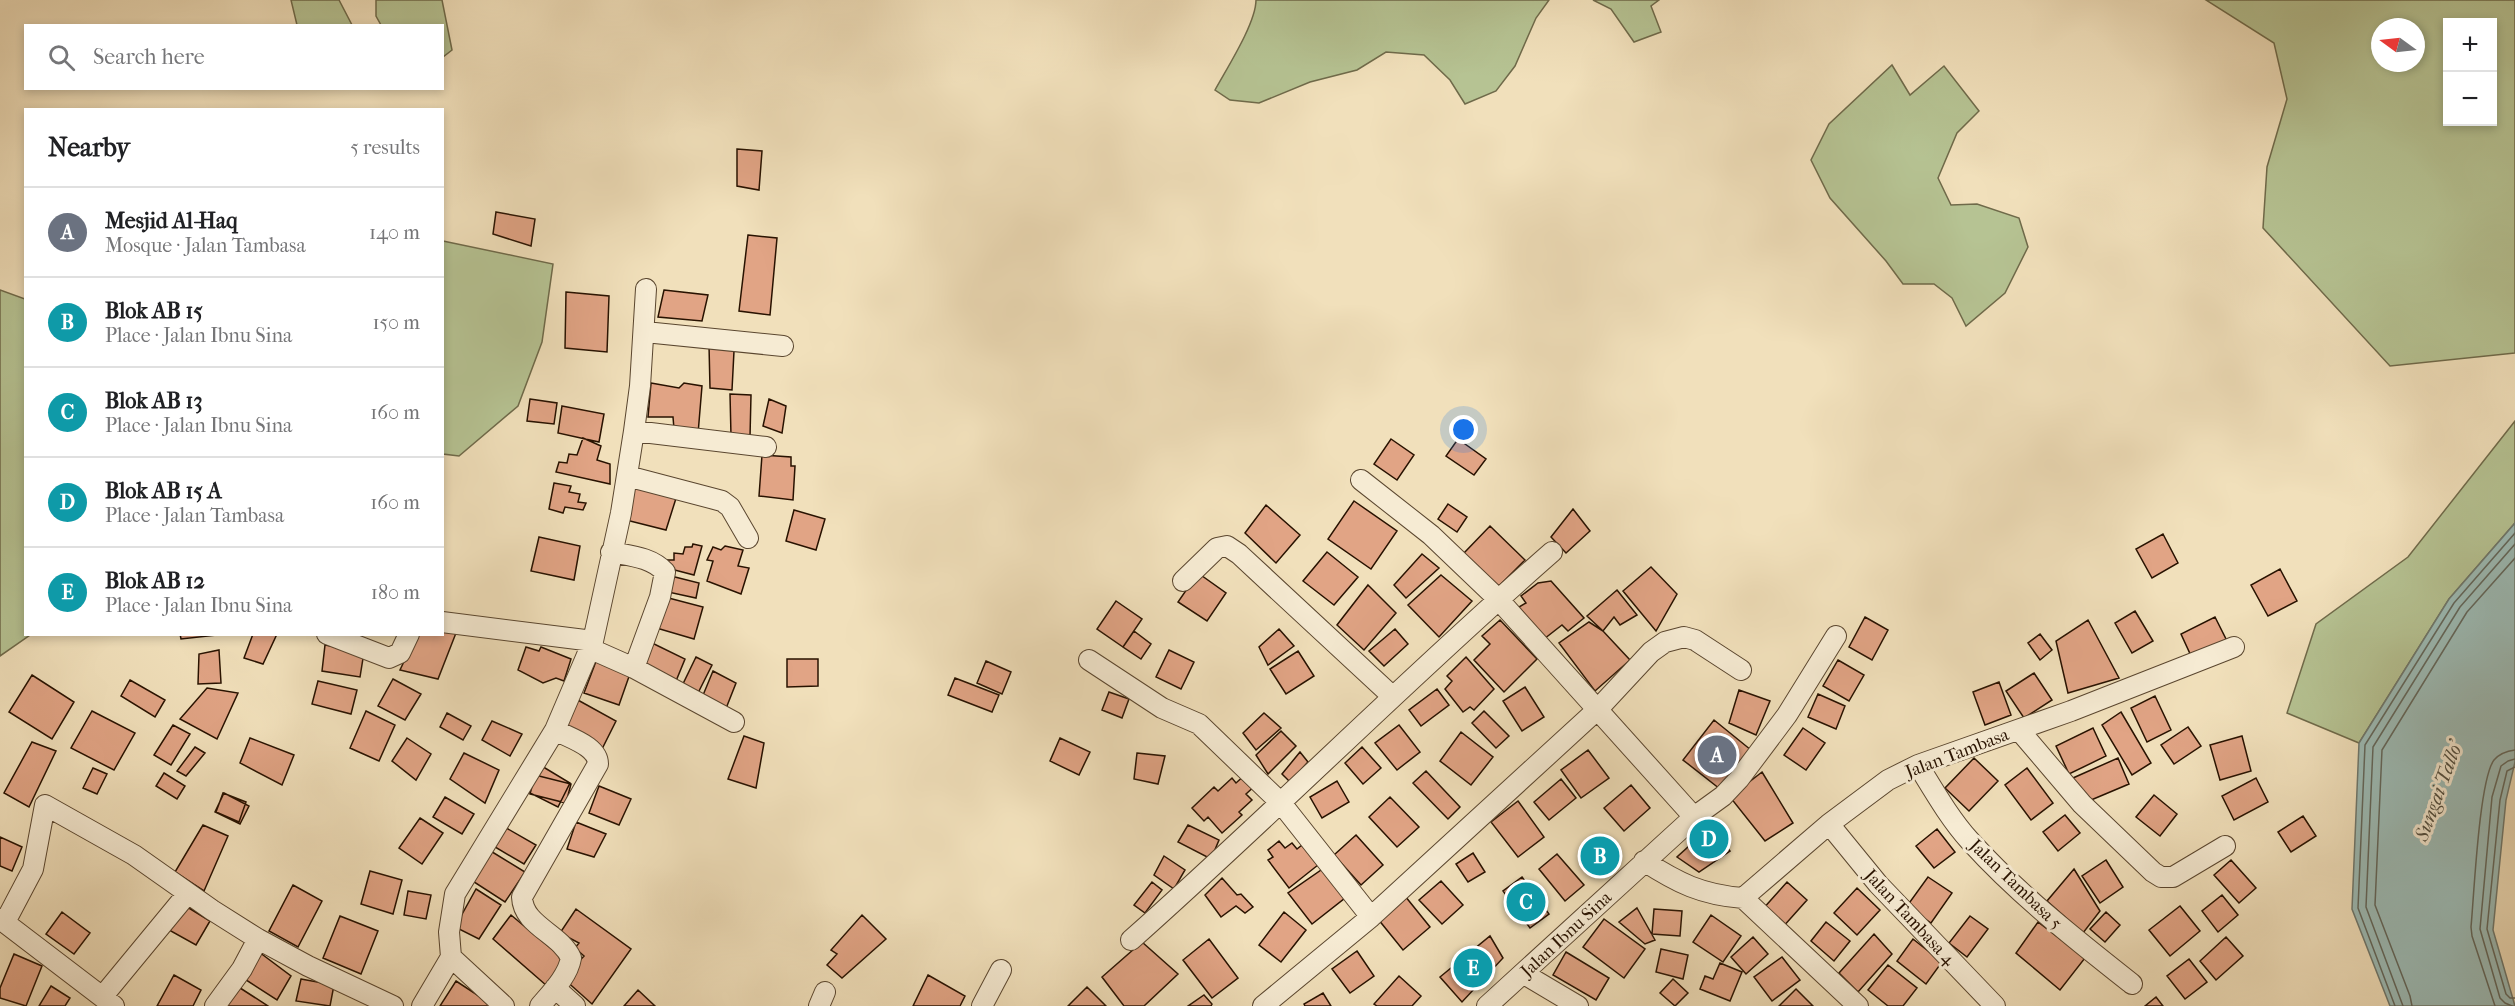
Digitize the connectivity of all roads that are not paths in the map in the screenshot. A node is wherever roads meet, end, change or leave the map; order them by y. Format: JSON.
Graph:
{"nodes":[{"id":1,"x":645,"y":289,"type":"dead end"},
{"id":2,"x":645,"y":332,"type":"junction"},
{"id":3,"x":783,"y":346,"type":"dead end"},
{"id":4,"x":634,"y":431,"type":"junction"},
{"id":5,"x":766,"y":447,"type":"dead end"},
{"id":6,"x":627,"y":476,"type":"junction"},
{"id":7,"x":1361,"y":480,"type":"dead end"},
{"id":8,"x":748,"y":538,"type":"dead end"},
{"id":9,"x":611,"y":552,"type":"junction"},
{"id":10,"x":1552,"y":552,"type":"dead end"},
{"id":11,"x":1183,"y":581,"type":"dead end"},
{"id":12,"x":1498,"y":599,"type":"junction"},
{"id":13,"x":444,"y":622,"type":"edge"},
{"id":14,"x":332,"y":636,"type":"edge"},
{"id":15,"x":408,"y":636,"type":"edge"},
{"id":16,"x":1836,"y":636,"type":"dead end"},
{"id":17,"x":592,"y":645,"type":"junction"},
{"id":18,"x":2234,"y":647,"type":"dead end"},
{"id":19,"x":1089,"y":660,"type":"dead end"},
{"id":20,"x":634,"y":668,"type":"junction"},
{"id":21,"x":1741,"y":670,"type":"dead end"},
{"id":22,"x":1392,"y":696,"type":"junction"},
{"id":23,"x":1598,"y":709,"type":"junction"},
{"id":24,"x":734,"y":722,"type":"dead end"},
{"id":25,"x":2019,"y":729,"type":"junction"},
{"id":26,"x":555,"y":730,"type":"junction"},
{"id":27,"x":1918,"y":765,"type":"junction"},
{"id":28,"x":1281,"y":803,"type":"junction"},
{"id":29,"x":1694,"y":817,"type":"junction"},
{"id":30,"x":1829,"y":824,"type":"junction"},
{"id":31,"x":2225,"y":846,"type":"dead end"},
{"id":32,"x":1644,"y":861,"type":"junction"},
{"id":33,"x":188,"y":893,"type":"junction"},
{"id":34,"x":1743,"y":898,"type":"junction"},
{"id":35,"x":1371,"y":917,"type":"junction"},
{"id":36,"x":3,"y":920,"type":"edge"},
{"id":37,"x":258,"y":939,"type":"junction"},
{"id":38,"x":1131,"y":940,"type":"dead end"},
{"id":39,"x":451,"y":957,"type":"junction"},
{"id":40,"x":1001,"y":970,"type":"dead end"},
{"id":41,"x":1524,"y":974,"type":"junction"},
{"id":42,"x":2132,"y":984,"type":"dead end"},
{"id":43,"x":555,"y":988,"type":"junction"},
{"id":44,"x":358,"y":998,"type":"edge"},
{"id":45,"x":108,"y":1001,"type":"edge"},
{"id":46,"x":215,"y":1006,"type":"edge"},
{"id":47,"x":393,"y":1006,"type":"edge"},
{"id":48,"x":422,"y":1006,"type":"edge"},
{"id":49,"x":504,"y":1006,"type":"edge"},
{"id":50,"x":540,"y":1006,"type":"edge"},
{"id":51,"x":575,"y":1006,"type":"edge"},
{"id":52,"x":982,"y":1006,"type":"edge"},
{"id":53,"x":1263,"y":1006,"type":"edge"},
{"id":54,"x":1487,"y":1006,"type":"edge"},
{"id":55,"x":1578,"y":1006,"type":"edge"},
{"id":56,"x":1858,"y":1006,"type":"edge"},
{"id":57,"x":1995,"y":1006,"type":"edge"}],
"edges":[{"from":1,"to":2,"type":"street"},
{"from":2,"to":3,"type":"street"},
{"from":2,"to":4,"type":"street"},
{"from":4,"to":5,"type":"street"},
{"from":4,"to":6,"type":"street"},
{"from":6,"to":8,"type":"street"},
{"from":6,"to":9,"type":"street"},
{"from":7,"to":12,"type":"street"},
{"from":9,"to":17,"type":"street"},
{"from":9,"to":20,"type":"street"},
{"from":10,"to":12,"type":"street"},
{"from":11,"to":22,"type":"street"},
{"from":12,"to":22,"type":"street"},
{"from":12,"to":23,"type":"street"},
{"from":13,"to":17,"type":"street"},
{"from":14,"to":15,"type":"street"},
{"from":16,"to":29,"type":"street","name":"Jalan Ibnu Sina"},
{"from":17,"to":20,"type":"street"},
{"from":17,"to":26,"type":"street"},
{"from":18,"to":25,"type":"street","name":"Jalan Tambasa"},
{"from":19,"to":28,"type":"street"},
{"from":20,"to":24,"type":"street"},
{"from":21,"to":23,"type":"street"},
{"from":22,"to":28,"type":"street"},
{"from":23,"to":29,"type":"street"},
{"from":23,"to":35,"type":"street"},
{"from":25,"to":27,"type":"street","name":"Jalan Tambasa"},
{"from":25,"to":31,"type":"street"},
{"from":26,"to":39,"type":"street"},
{"from":26,"to":43,"type":"street"},
{"from":27,"to":30,"type":"street","name":"Jalan Tambasa"},
{"from":27,"to":42,"type":"street","name":"Jalan Tambasa 5"},
{"from":28,"to":35,"type":"street"},
{"from":28,"to":38,"type":"street"},
{"from":29,"to":32,"type":"street","name":"Jalan Ibnu Sina"},
{"from":30,"to":34,"type":"street","name":"Jalan Tambasa"},
{"from":30,"to":57,"type":"street","name":"Jalan Tambasa 4"},
{"from":32,"to":34,"type":"street"},
{"from":32,"to":41,"type":"street","name":"Jalan Ibnu Sina"},
{"from":33,"to":36,"type":"street"},
{"from":33,"to":37,"type":"street"},
{"from":33,"to":45,"type":"street"},
{"from":34,"to":56,"type":"street"},
{"from":35,"to":53,"type":"street"},
{"from":36,"to":45,"type":"street"},
{"from":37,"to":44,"type":"street"},
{"from":37,"to":46,"type":"street"},
{"from":39,"to":48,"type":"street"},
{"from":39,"to":49,"type":"street"},
{"from":40,"to":52,"type":"street"},
{"from":41,"to":54,"type":"street","name":"Jalan Ibnu Sina"},
{"from":41,"to":55,"type":"street"},
{"from":43,"to":50,"type":"street"},
{"from":43,"to":51,"type":"street"},
{"from":44,"to":47,"type":"street"}]}
